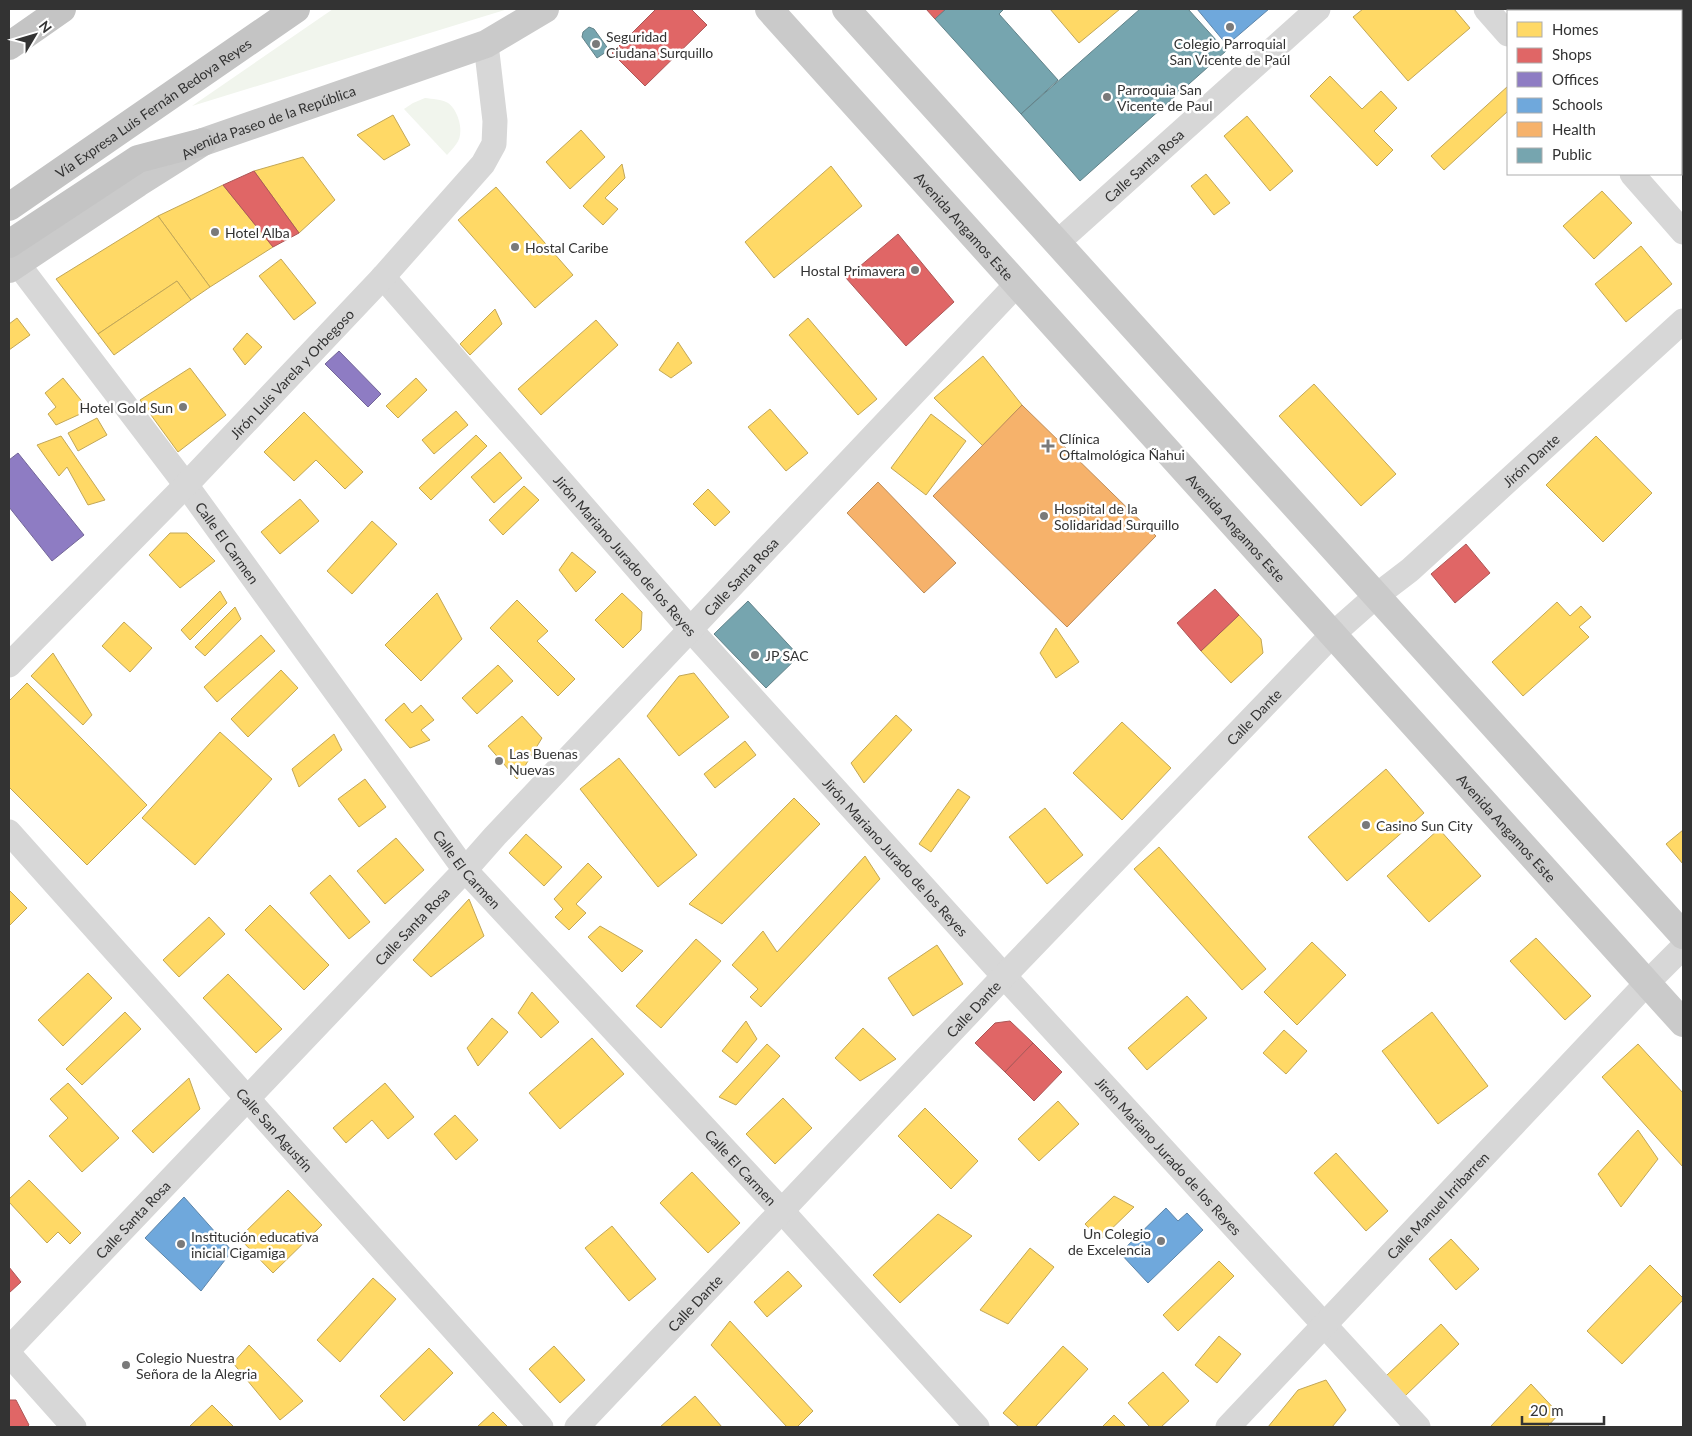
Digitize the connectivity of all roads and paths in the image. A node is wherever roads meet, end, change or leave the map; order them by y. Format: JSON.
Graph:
{"nodes":[{"id":1,"x":62,"y":9,"type":"edge"},
{"id":2,"x":296,"y":9,"type":"edge"},
{"id":3,"x":566,"y":9,"type":"edge"},
{"id":4,"x":769,"y":9,"type":"edge"},
{"id":5,"x":846,"y":9,"type":"edge"},
{"id":6,"x":1318,"y":9,"type":"edge"},
{"id":7,"x":1486,"y":9,"type":"edge"},
{"id":8,"x":539,"y":13,"type":"edge"},
{"id":9,"x":1507,"y":33,"type":"edge"},
{"id":10,"x":486,"y":44,"type":"junction"},
{"id":11,"x":9,"y":46,"type":"edge"},
{"id":12,"x":203,"y":142,"type":"joint"},
{"id":13,"x":1633,"y":175,"type":"edge"},
{"id":14,"x":9,"y":207,"type":"edge"},
{"id":15,"x":1683,"y":232,"type":"edge"},
{"id":16,"x":1058,"y":242,"type":"junction"},
{"id":17,"x":12,"y":258,"type":"edge"},
{"id":18,"x":383,"y":277,"type":"junction"},
{"id":19,"x":1018,"y":284,"type":"junction"},
{"id":20,"x":1683,"y":320,"type":"edge"},
{"id":21,"x":186,"y":485,"type":"junction"},
{"id":22,"x":1376,"y":596,"type":"junction"},
{"id":23,"x":690,"y":629,"type":"junction"},
{"id":24,"x":1333,"y":634,"type":"junction"},
{"id":25,"x":9,"y":665,"type":"edge"},
{"id":26,"x":9,"y":832,"type":"edge"},
{"id":27,"x":465,"y":870,"type":"junction"},
{"id":28,"x":1683,"y":936,"type":"edge"},
{"id":29,"x":1683,"y":948,"type":"edge"},
{"id":30,"x":1004,"y":976,"type":"junction"},
{"id":31,"x":1647,"y":983,"type":"junction"},
{"id":32,"x":1683,"y":1024,"type":"edge"},
{"id":33,"x":247,"y":1099,"type":"junction"},
{"id":34,"x":782,"y":1210,"type":"junction"},
{"id":35,"x":1325,"y":1324,"type":"junction"},
{"id":36,"x":9,"y":1349,"type":"edge"},
{"id":37,"x":9,"y":1354,"type":"edge"},
{"id":38,"x":74,"y":1427,"type":"edge"},
{"id":39,"x":541,"y":1427,"type":"edge"},
{"id":40,"x":577,"y":1427,"type":"edge"},
{"id":41,"x":977,"y":1427,"type":"edge"},
{"id":42,"x":1228,"y":1427,"type":"edge"},
{"id":43,"x":1418,"y":1427,"type":"edge"}],
"edges":[{"from":1,"to":11,"type":"highway"},
{"from":2,"to":14,"type":"highway","name":"Vía Expresa Luis Fernán Bedoya Reyes"},
{"from":3,"to":8,"type":"main road","name":"Avenida Paseo de la República"},
{"from":4,"to":19,"type":"main road","name":"Avenida Angamos Este"},
{"from":5,"to":16,"type":"main road"},
{"from":6,"to":16,"type":"street","name":"Calle Santa Rosa"},
{"from":7,"to":9,"type":"street"},
{"from":8,"to":10,"type":"main road","name":"Avenida Paseo de la República"},
{"from":10,"to":12,"type":"main road","name":"Avenida Paseo de la República"},
{"from":10,"to":18,"type":"street","name":"Jirón Luis Varela y Orbegoso"},
{"from":12,"to":17,"type":"highway"},
{"from":13,"to":15,"type":"street"},
{"from":16,"to":22,"type":"main road"},
{"from":17,"to":21,"type":"street","name":"Calle El Carmen"},
{"from":18,"to":21,"type":"street","name":"Jirón Luis Varela y Orbegoso"},
{"from":18,"to":23,"type":"street","name":"Jirón Mariano Jurado de los Reyes"},
{"from":19,"to":23,"type":"street","name":"Calle Santa Rosa"},
{"from":19,"to":24,"type":"main road","name":"Avenida Angamos Este"},
{"from":20,"to":22,"type":"street","name":"Jirón Dante"},
{"from":21,"to":25,"type":"street","name":"Jirón Luis Varela y Orbegoso"},
{"from":21,"to":27,"type":"street","name":"Calle El Carmen"},
{"from":22,"to":24,"type":"street","name":"Calle Dante"},
{"from":22,"to":28,"type":"main road"},
{"from":23,"to":27,"type":"street","name":"Calle Santa Rosa"},
{"from":23,"to":30,"type":"street","name":"Jirón Mariano Jurado de los Reyes"},
{"from":24,"to":30,"type":"street","name":"Calle Dante"},
{"from":24,"to":31,"type":"main road","name":"Avenida Angamos Este"},
{"from":26,"to":33,"type":"street","name":"Calle San Agustín"},
{"from":27,"to":33,"type":"street","name":"Calle Santa Rosa"},
{"from":27,"to":34,"type":"street","name":"Calle El Carmen"},
{"from":29,"to":31,"type":"street","name":"Calle Manuel Irribarren"},
{"from":30,"to":34,"type":"street","name":"Calle Dante"},
{"from":30,"to":35,"type":"street","name":"Jirón Mariano Jurado de los Reyes"},
{"from":31,"to":32,"type":"main road","name":"Avenida Angamos Este"},
{"from":31,"to":35,"type":"street","name":"Calle Manuel Irribarren"},
{"from":33,"to":36,"type":"street","name":"Calle Santa Rosa"},
{"from":33,"to":39,"type":"street","name":"Calle San Agustín"},
{"from":34,"to":40,"type":"street","name":"Calle Dante"},
{"from":34,"to":41,"type":"street","name":"Calle El Carmen"},
{"from":35,"to":42,"type":"street","name":"Calle Manuel Irribarren"},
{"from":35,"to":43,"type":"street","name":"Jirón Mariano Jurado de los Reyes"},
{"from":37,"to":38,"type":"street"}]}
